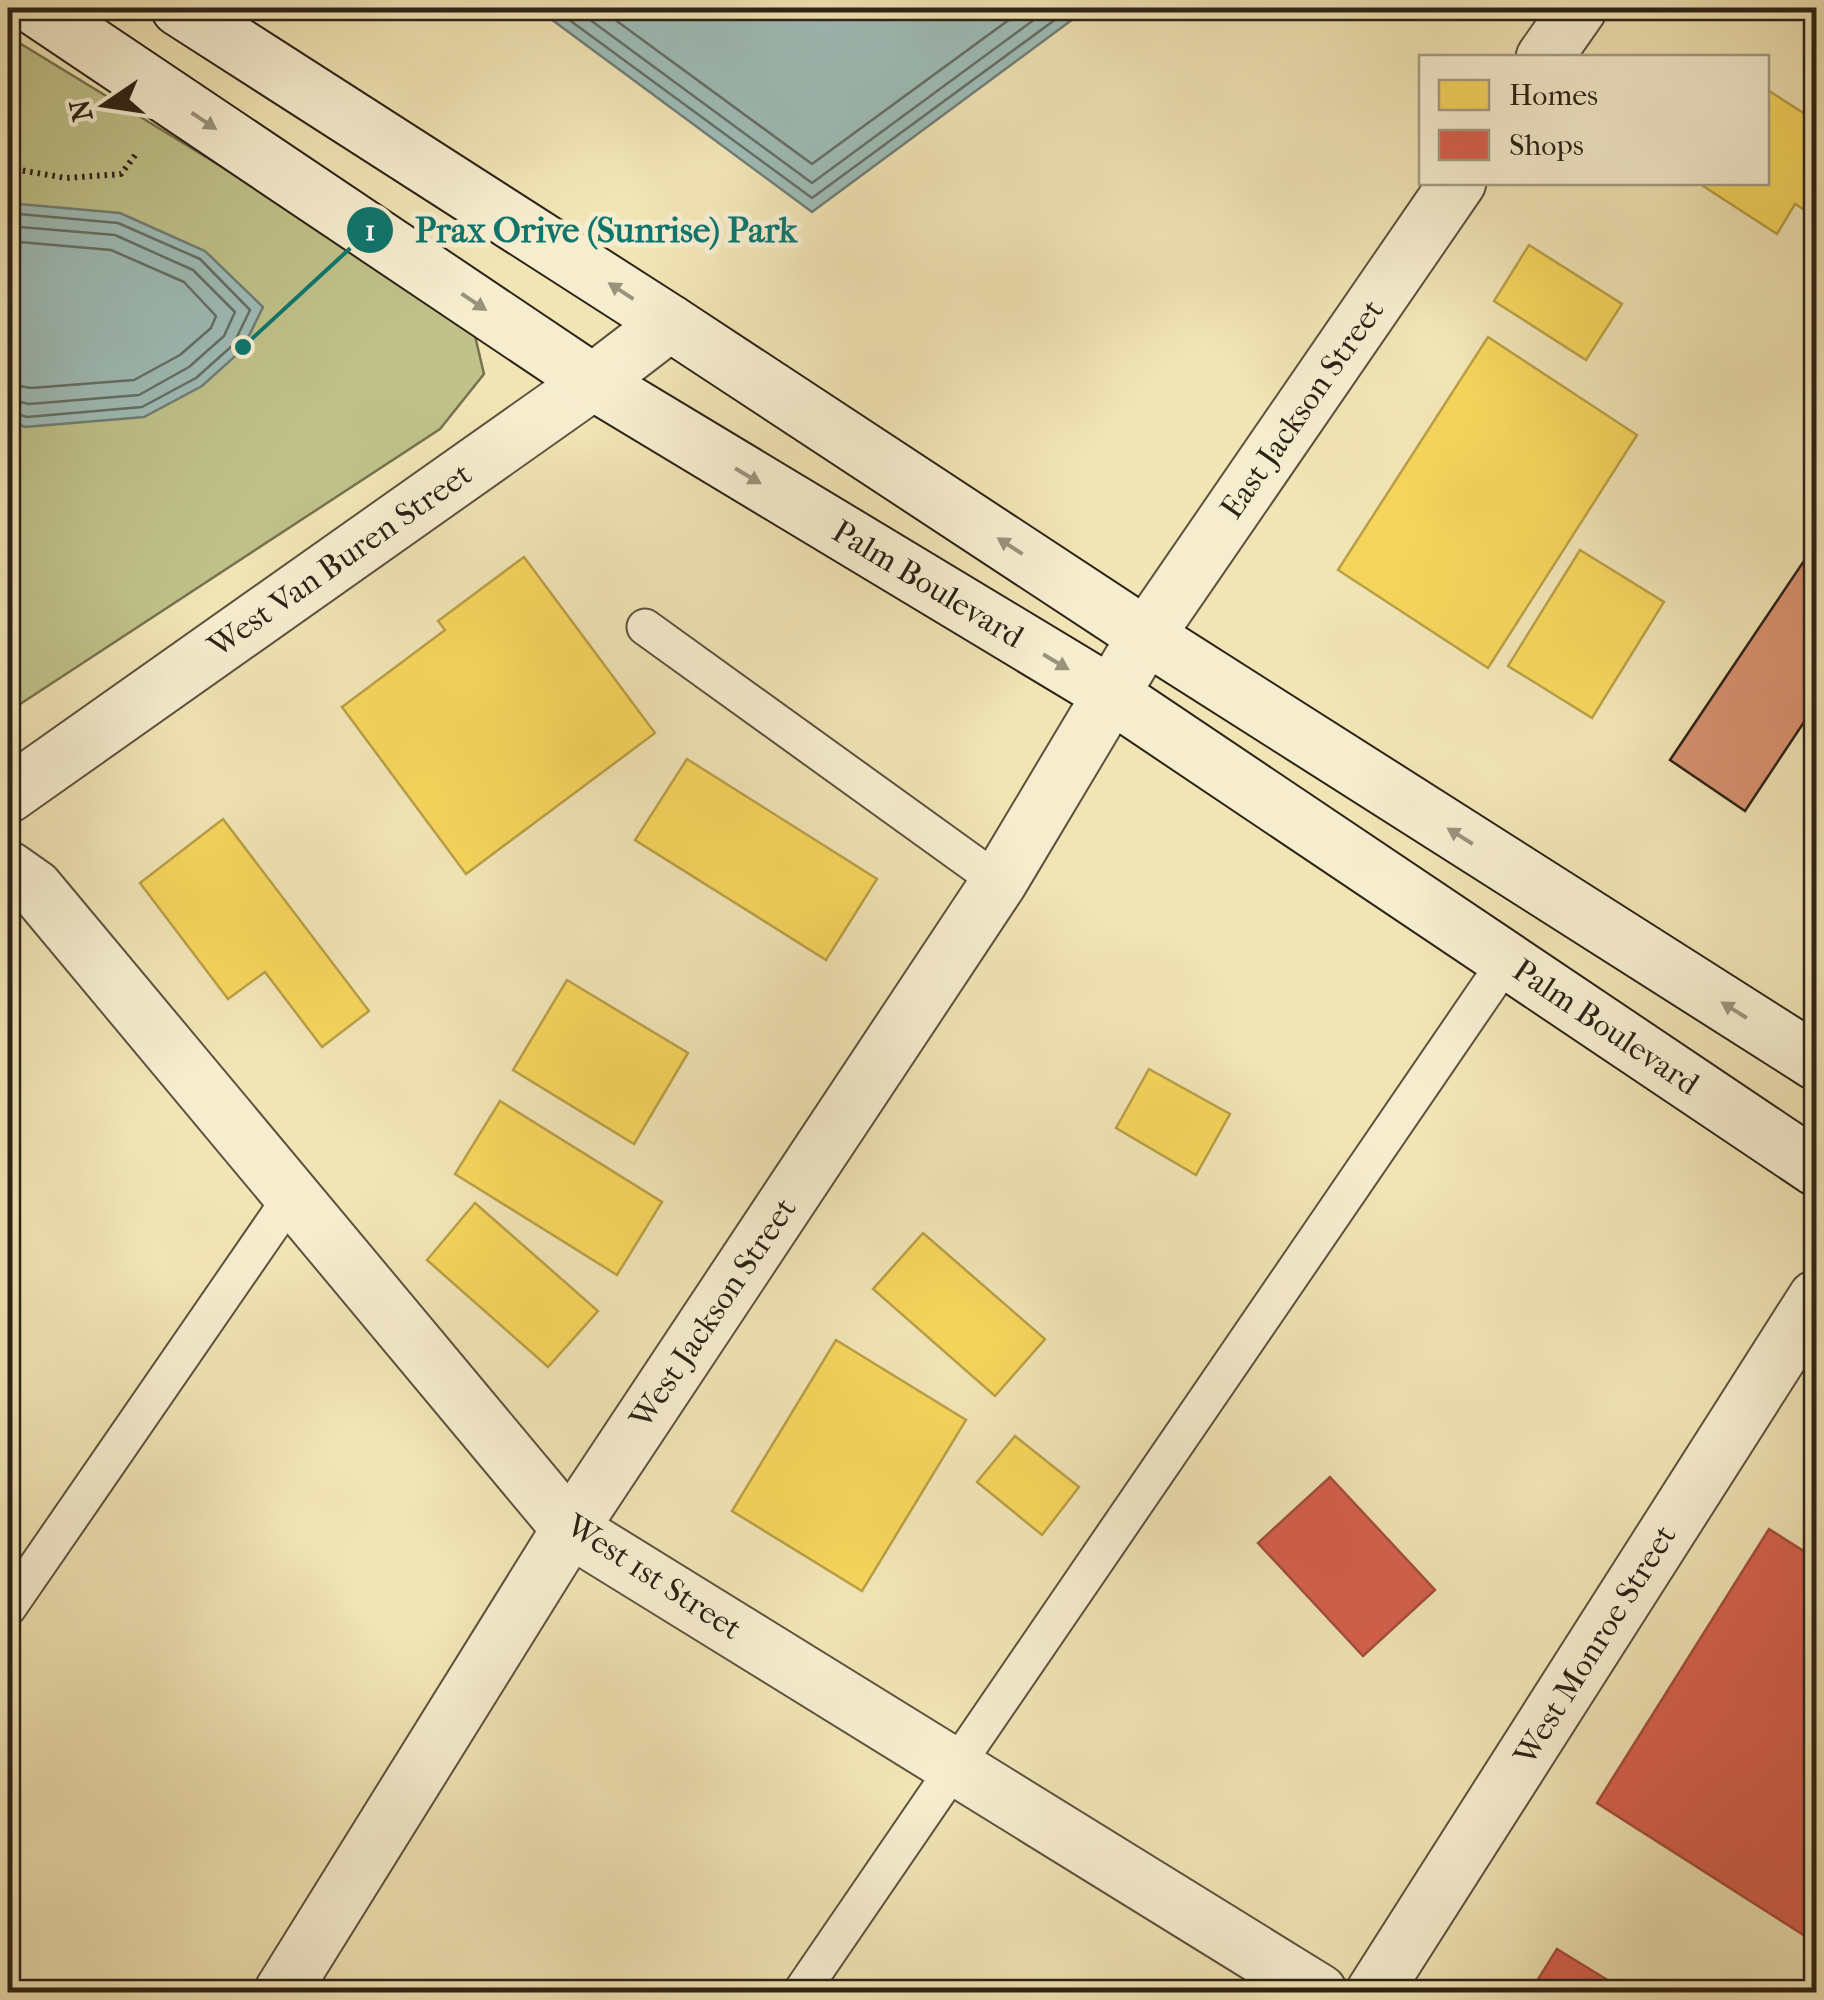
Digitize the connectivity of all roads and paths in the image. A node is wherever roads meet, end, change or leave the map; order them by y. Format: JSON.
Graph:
{"nodes":[{"id":1,"x":36,"y":8,"type":"edge"},
{"id":2,"x":179,"y":8,"type":"edge"},
{"id":3,"x":1579,"y":8,"type":"edge"},
{"id":4,"x":1546,"y":55,"type":"edge"},
{"id":5,"x":136,"y":154,"type":"dead end"},
{"id":6,"x":8,"y":168,"type":"edge"},
{"id":7,"x":1456,"y":185,"type":"edge"},
{"id":8,"x":670,"y":322,"type":"junction"},
{"id":9,"x":592,"y":382,"type":"junction"},
{"id":10,"x":645,"y":628,"type":"dead end"},
{"id":11,"x":1146,"y":636,"type":"junction"},
{"id":12,"x":1110,"y":694,"type":"junction"},
{"id":13,"x":8,"y":795,"type":"edge"},
{"id":14,"x":8,"y":869,"type":"edge"},
{"id":15,"x":999,"y":882,"type":"junction"},
{"id":16,"x":1507,"y":960,"type":"junction"},
{"id":17,"x":1816,"y":1062,"type":"edge"},
{"id":18,"x":1816,"y":1168,"type":"edge"},
{"id":19,"x":292,"y":1196,"type":"junction"},
{"id":20,"x":1816,"y":1298,"type":"edge"},
{"id":21,"x":570,"y":1529,"type":"junction"},
{"id":22,"x":8,"y":1608,"type":"edge"},
{"id":23,"x":953,"y":1766,"type":"junction"},
{"id":24,"x":282,"y":1992,"type":"edge"},
{"id":25,"x":801,"y":1992,"type":"edge"},
{"id":26,"x":1318,"y":1992,"type":"edge"},
{"id":27,"x":1374,"y":1992,"type":"edge"}],
"edges":[{"from":1,"to":9,"type":"street","name":"Palm Boulevard","one_way":true},
{"from":8,"to":2,"type":"street","one_way":true},
{"from":3,"to":4,"type":"street"},
{"from":5,"to":6,"type":"path"},
{"from":7,"to":11,"type":"street","name":"East Jackson Street"},
{"from":8,"to":9,"type":"street","name":"West Van Buren Street"},
{"from":11,"to":8,"type":"street","one_way":true},
{"from":9,"to":12,"type":"street","name":"Palm Boulevard","one_way":true},
{"from":9,"to":13,"type":"street","name":"West Van Buren Street"},
{"from":10,"to":15,"type":"lane"},
{"from":11,"to":12,"type":"street","name":"West Jackson Street"},
{"from":17,"to":11,"type":"street","one_way":true},
{"from":12,"to":15,"type":"street","name":"West Jackson Street"},
{"from":12,"to":16,"type":"street","name":"Palm Boulevard"},
{"from":14,"to":19,"type":"street","name":"West 1st Street"},
{"from":15,"to":21,"type":"street","name":"West Jackson Street"},
{"from":16,"to":18,"type":"street","name":"Palm Boulevard"},
{"from":16,"to":23,"type":"lane"},
{"from":19,"to":21,"type":"street","name":"West 1st Street"},
{"from":19,"to":22,"type":"lane"},
{"from":20,"to":27,"type":"street","name":"West Monroe Street"},
{"from":21,"to":23,"type":"street","name":"West 1st Street"},
{"from":21,"to":24,"type":"street","name":"West Jackson Street"},
{"from":23,"to":25,"type":"lane"},
{"from":23,"to":26,"type":"street","name":"West 1st Street"}]}
